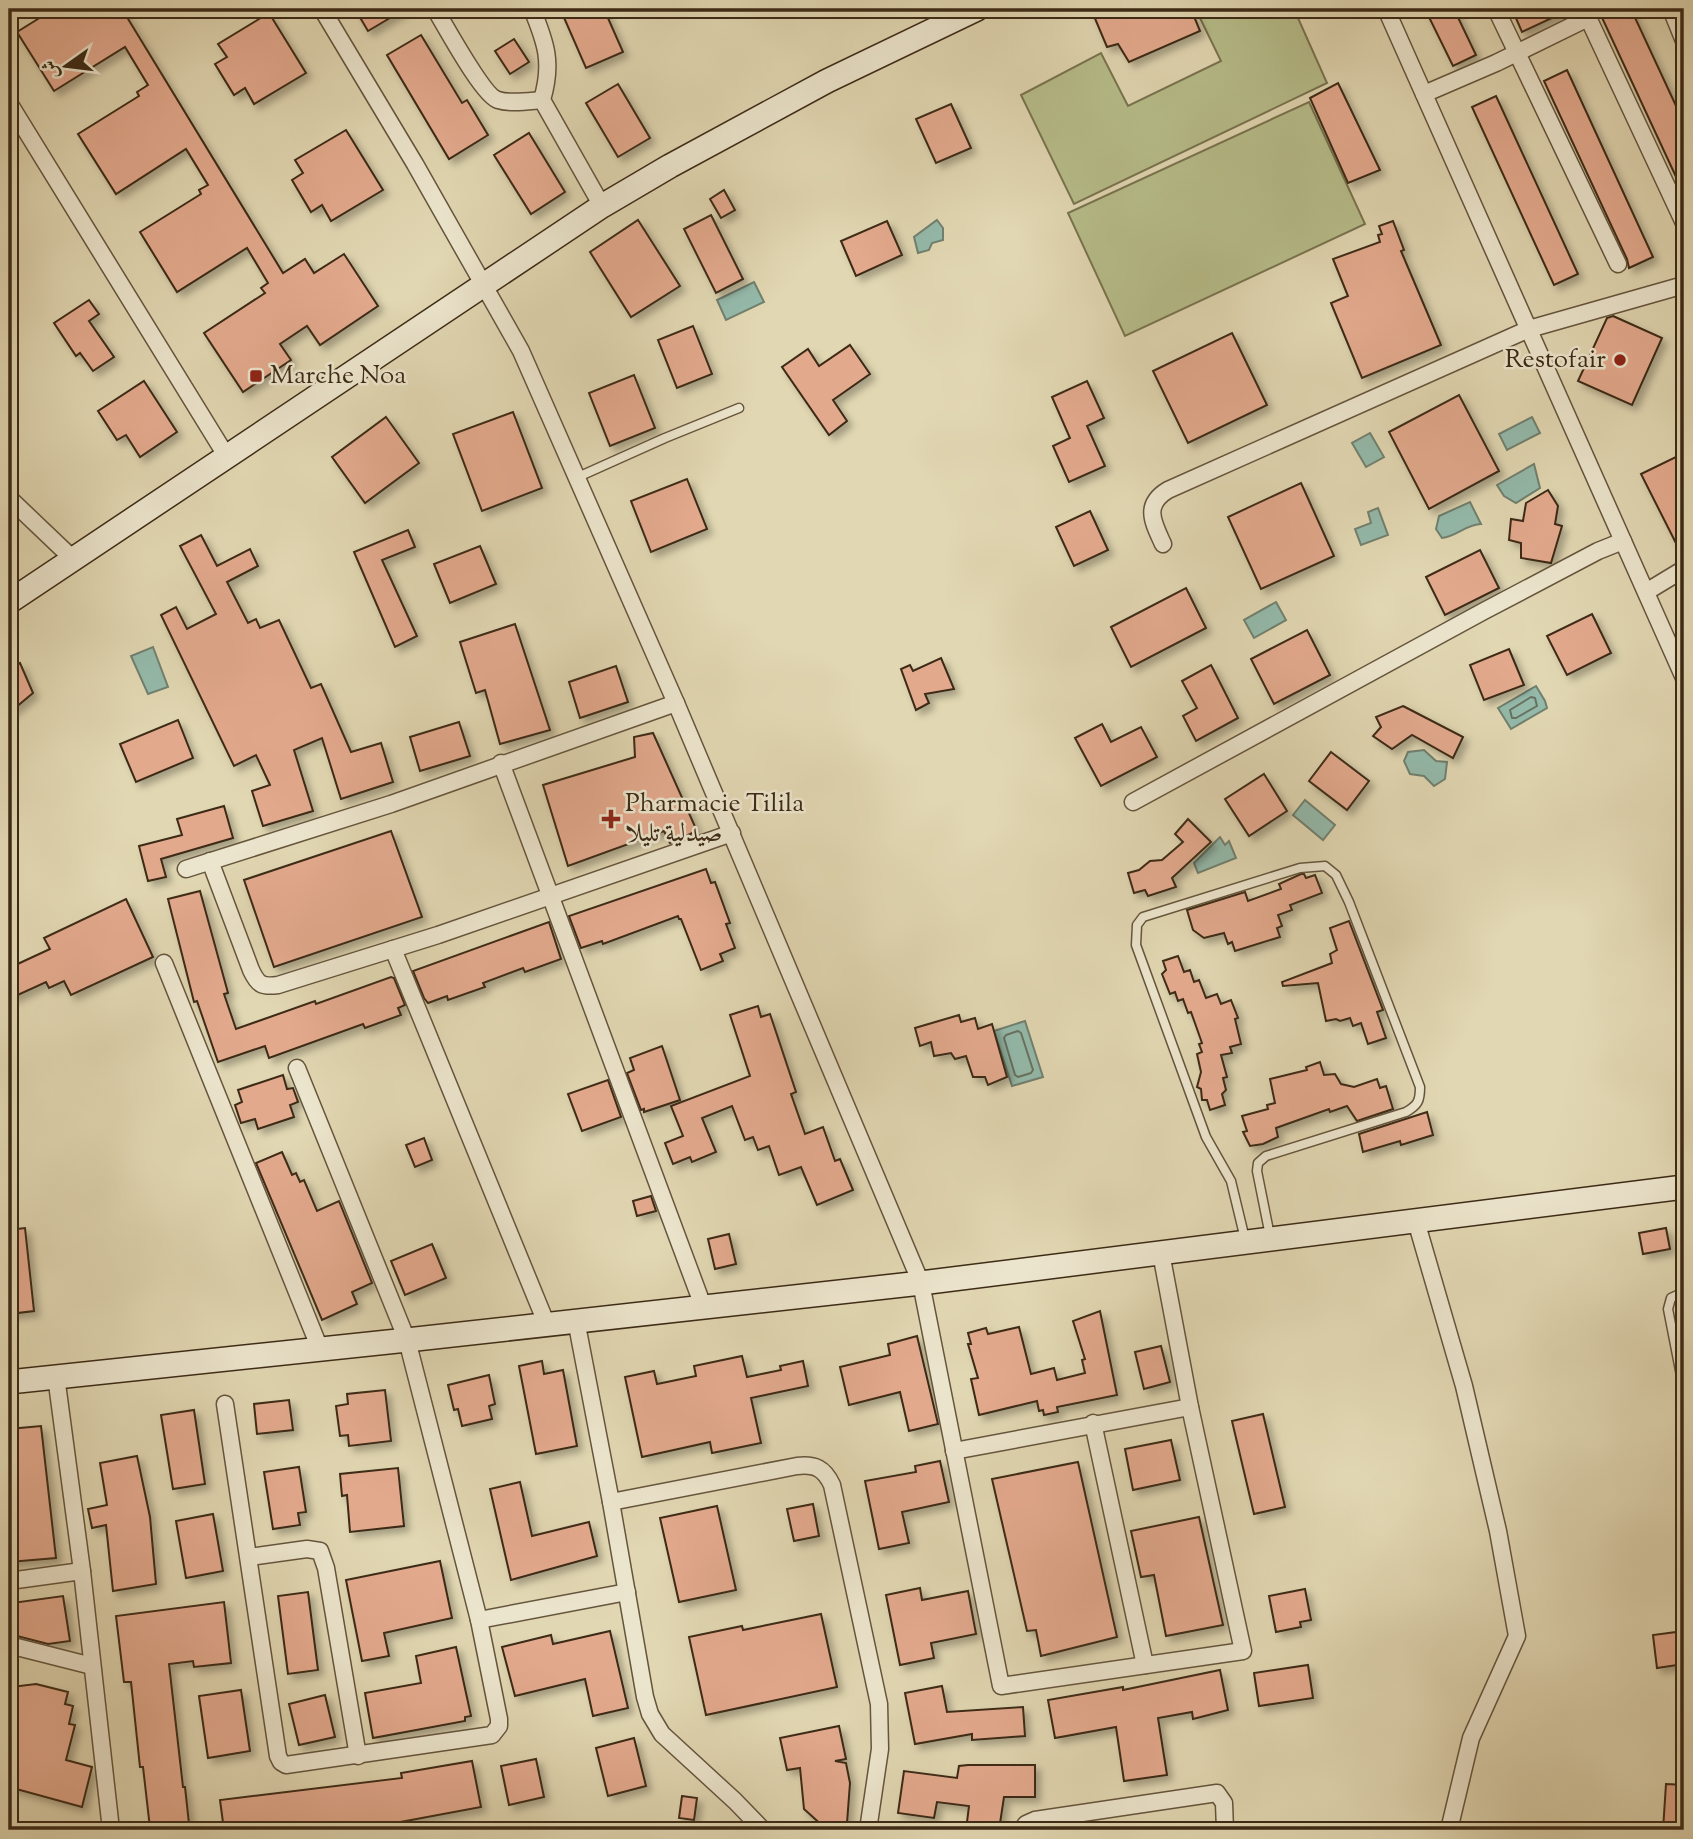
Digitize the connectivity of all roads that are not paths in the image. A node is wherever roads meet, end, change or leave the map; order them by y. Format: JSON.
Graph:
{"nodes":[{"id":1,"x":322,"y":9,"type":"edge"},
{"id":2,"x":435,"y":9,"type":"edge"},
{"id":3,"x":533,"y":9,"type":"edge"},
{"id":4,"x":977,"y":9,"type":"edge"},
{"id":5,"x":1386,"y":9,"type":"edge"},
{"id":6,"x":1496,"y":9,"type":"edge"},
{"id":7,"x":1671,"y":9,"type":"edge"},
{"id":8,"x":1586,"y":13,"type":"edge"},
{"id":9,"x":1684,"y":41,"type":"edge"},
{"id":10,"x":1517,"y":52,"type":"junction"},
{"id":11,"x":1424,"y":94,"type":"junction"},
{"id":12,"x":542,"y":100,"type":"junction"},
{"id":13,"x":9,"y":103,"type":"edge"},
{"id":14,"x":602,"y":206,"type":"junction"},
{"id":15,"x":1684,"y":223,"type":"edge"},
{"id":16,"x":1618,"y":264,"type":"dead end"},
{"id":17,"x":484,"y":285,"type":"junction"},
{"id":18,"x":1684,"y":285,"type":"edge"},
{"id":19,"x":1529,"y":329,"type":"junction"},
{"id":20,"x":738,"y":408,"type":"dead end"},
{"id":21,"x":227,"y":457,"type":"junction"},
{"id":22,"x":578,"y":477,"type":"junction"},
{"id":23,"x":9,"y":498,"type":"edge"},
{"id":24,"x":1623,"y":541,"type":"junction"},
{"id":25,"x":1163,"y":544,"type":"dead end"},
{"id":26,"x":73,"y":559,"type":"junction"},
{"id":27,"x":1684,"y":569,"type":"edge"},
{"id":28,"x":1646,"y":592,"type":"junction"},
{"id":29,"x":9,"y":602,"type":"edge"},
{"id":30,"x":1684,"y":678,"type":"edge"},
{"id":31,"x":676,"y":702,"type":"junction"},
{"id":32,"x":502,"y":764,"type":"junction"},
{"id":33,"x":1133,"y":802,"type":"dead end"},
{"id":34,"x":732,"y":833,"type":"junction"},
{"id":35,"x":210,"y":861,"type":"junction"},
{"id":36,"x":186,"y":869,"type":"dead end"},
{"id":37,"x":552,"y":896,"type":"junction"},
{"id":38,"x":393,"y":949,"type":"junction"},
{"id":39,"x":164,"y":964,"type":"dead end"},
{"id":40,"x":297,"y":1068,"type":"dead end"},
{"id":41,"x":1684,"y":1187,"type":"edge"},
{"id":42,"x":1416,"y":1221,"type":"junction"},
{"id":43,"x":1271,"y":1239,"type":"junction"},
{"id":44,"x":1246,"y":1242,"type":"junction"},
{"id":45,"x":1161,"y":1253,"type":"junction"},
{"id":46,"x":921,"y":1283,"type":"junction"},
{"id":47,"x":1684,"y":1292,"type":"edge"},
{"id":48,"x":703,"y":1306,"type":"junction"},
{"id":49,"x":576,"y":1320,"type":"junction"},
{"id":50,"x":547,"y":1325,"type":"junction"},
{"id":51,"x":407,"y":1340,"type":"junction"},
{"id":52,"x":320,"y":1349,"type":"junction"},
{"id":53,"x":56,"y":1376,"type":"junction"},
{"id":54,"x":9,"y":1382,"type":"edge"},
{"id":55,"x":1684,"y":1391,"type":"edge"},
{"id":56,"x":225,"y":1404,"type":"dead end"},
{"id":57,"x":1190,"y":1407,"type":"junction"},
{"id":58,"x":1093,"y":1423,"type":"junction"},
{"id":59,"x":954,"y":1451,"type":"junction"},
{"id":60,"x":611,"y":1502,"type":"junction"},
{"id":61,"x":250,"y":1557,"type":"junction"},
{"id":62,"x":82,"y":1571,"type":"junction"},
{"id":63,"x":9,"y":1581,"type":"edge"},
{"id":64,"x":627,"y":1592,"type":"junction"},
{"id":65,"x":479,"y":1620,"type":"junction"},
{"id":66,"x":9,"y":1646,"type":"edge"},
{"id":67,"x":1145,"y":1665,"type":"junction"},
{"id":68,"x":92,"y":1666,"type":"junction"},
{"id":69,"x":358,"y":1756,"type":"junction"},
{"id":70,"x":111,"y":1830,"type":"edge"},
{"id":71,"x":763,"y":1830,"type":"edge"},
{"id":72,"x":868,"y":1830,"type":"edge"},
{"id":73,"x":1022,"y":1830,"type":"edge"},
{"id":74,"x":1226,"y":1830,"type":"edge"},
{"id":75,"x":1449,"y":1830,"type":"edge"}],
"edges":[{"from":1,"to":17,"type":"street"},
{"from":2,"to":12,"type":"street"},
{"from":3,"to":12,"type":"street"},
{"from":4,"to":14,"type":"street"},
{"from":5,"to":11,"type":"street"},
{"from":6,"to":10,"type":"street"},
{"from":7,"to":9,"type":"street"},
{"from":8,"to":10,"type":"street"},
{"from":8,"to":15,"type":"street"},
{"from":10,"to":11,"type":"street"},
{"from":10,"to":16,"type":"street"},
{"from":11,"to":19,"type":"street"},
{"from":12,"to":14,"type":"street"},
{"from":13,"to":21,"type":"street"},
{"from":14,"to":17,"type":"street"},
{"from":17,"to":21,"type":"street"},
{"from":17,"to":22,"type":"street"},
{"from":18,"to":19,"type":"street"},
{"from":19,"to":24,"type":"street"},
{"from":19,"to":25,"type":"street"},
{"from":20,"to":22,"type":"lane"},
{"from":21,"to":26,"type":"street"},
{"from":22,"to":31,"type":"street"},
{"from":23,"to":26,"type":"street"},
{"from":24,"to":28,"type":"street"},
{"from":24,"to":33,"type":"street"},
{"from":26,"to":29,"type":"street"},
{"from":27,"to":28,"type":"street"},
{"from":28,"to":30,"type":"street"},
{"from":31,"to":32,"type":"street"},
{"from":31,"to":34,"type":"street"},
{"from":32,"to":35,"type":"street"},
{"from":32,"to":37,"type":"street"},
{"from":34,"to":37,"type":"street"},
{"from":34,"to":46,"type":"street"},
{"from":35,"to":36,"type":"street"},
{"from":35,"to":38,"type":"street"},
{"from":37,"to":38,"type":"street"},
{"from":37,"to":48,"type":"street"},
{"from":38,"to":50,"type":"street"},
{"from":39,"to":52,"type":"street"},
{"from":40,"to":51,"type":"street"},
{"from":41,"to":42,"type":"street"},
{"from":42,"to":43,"type":"street"},
{"from":42,"to":75,"type":"street"},
{"from":43,"to":44,"type":"street"},
{"from":43,"to":44,"type":"lane"},
{"from":44,"to":45,"type":"street"},
{"from":45,"to":46,"type":"street"},
{"from":45,"to":57,"type":"street"},
{"from":46,"to":48,"type":"street"},
{"from":46,"to":59,"type":"street"},
{"from":47,"to":55,"type":"lane"},
{"from":48,"to":49,"type":"street"},
{"from":49,"to":50,"type":"street"},
{"from":49,"to":60,"type":"street"},
{"from":50,"to":51,"type":"street"},
{"from":51,"to":52,"type":"street"},
{"from":51,"to":65,"type":"street"},
{"from":52,"to":53,"type":"street"},
{"from":53,"to":54,"type":"street"},
{"from":53,"to":62,"type":"street"},
{"from":56,"to":61,"type":"street"},
{"from":57,"to":58,"type":"street"},
{"from":57,"to":67,"type":"street"},
{"from":58,"to":59,"type":"street"},
{"from":58,"to":67,"type":"street"},
{"from":59,"to":67,"type":"street"},
{"from":60,"to":64,"type":"street"},
{"from":60,"to":72,"type":"street"},
{"from":61,"to":69,"type":"street"},
{"from":61,"to":69,"type":"street"},
{"from":62,"to":63,"type":"street"},
{"from":62,"to":68,"type":"street"},
{"from":64,"to":65,"type":"street"},
{"from":64,"to":71,"type":"street"},
{"from":65,"to":69,"type":"street"},
{"from":66,"to":68,"type":"street"},
{"from":68,"to":70,"type":"street"},
{"from":73,"to":74,"type":"street"}]}
